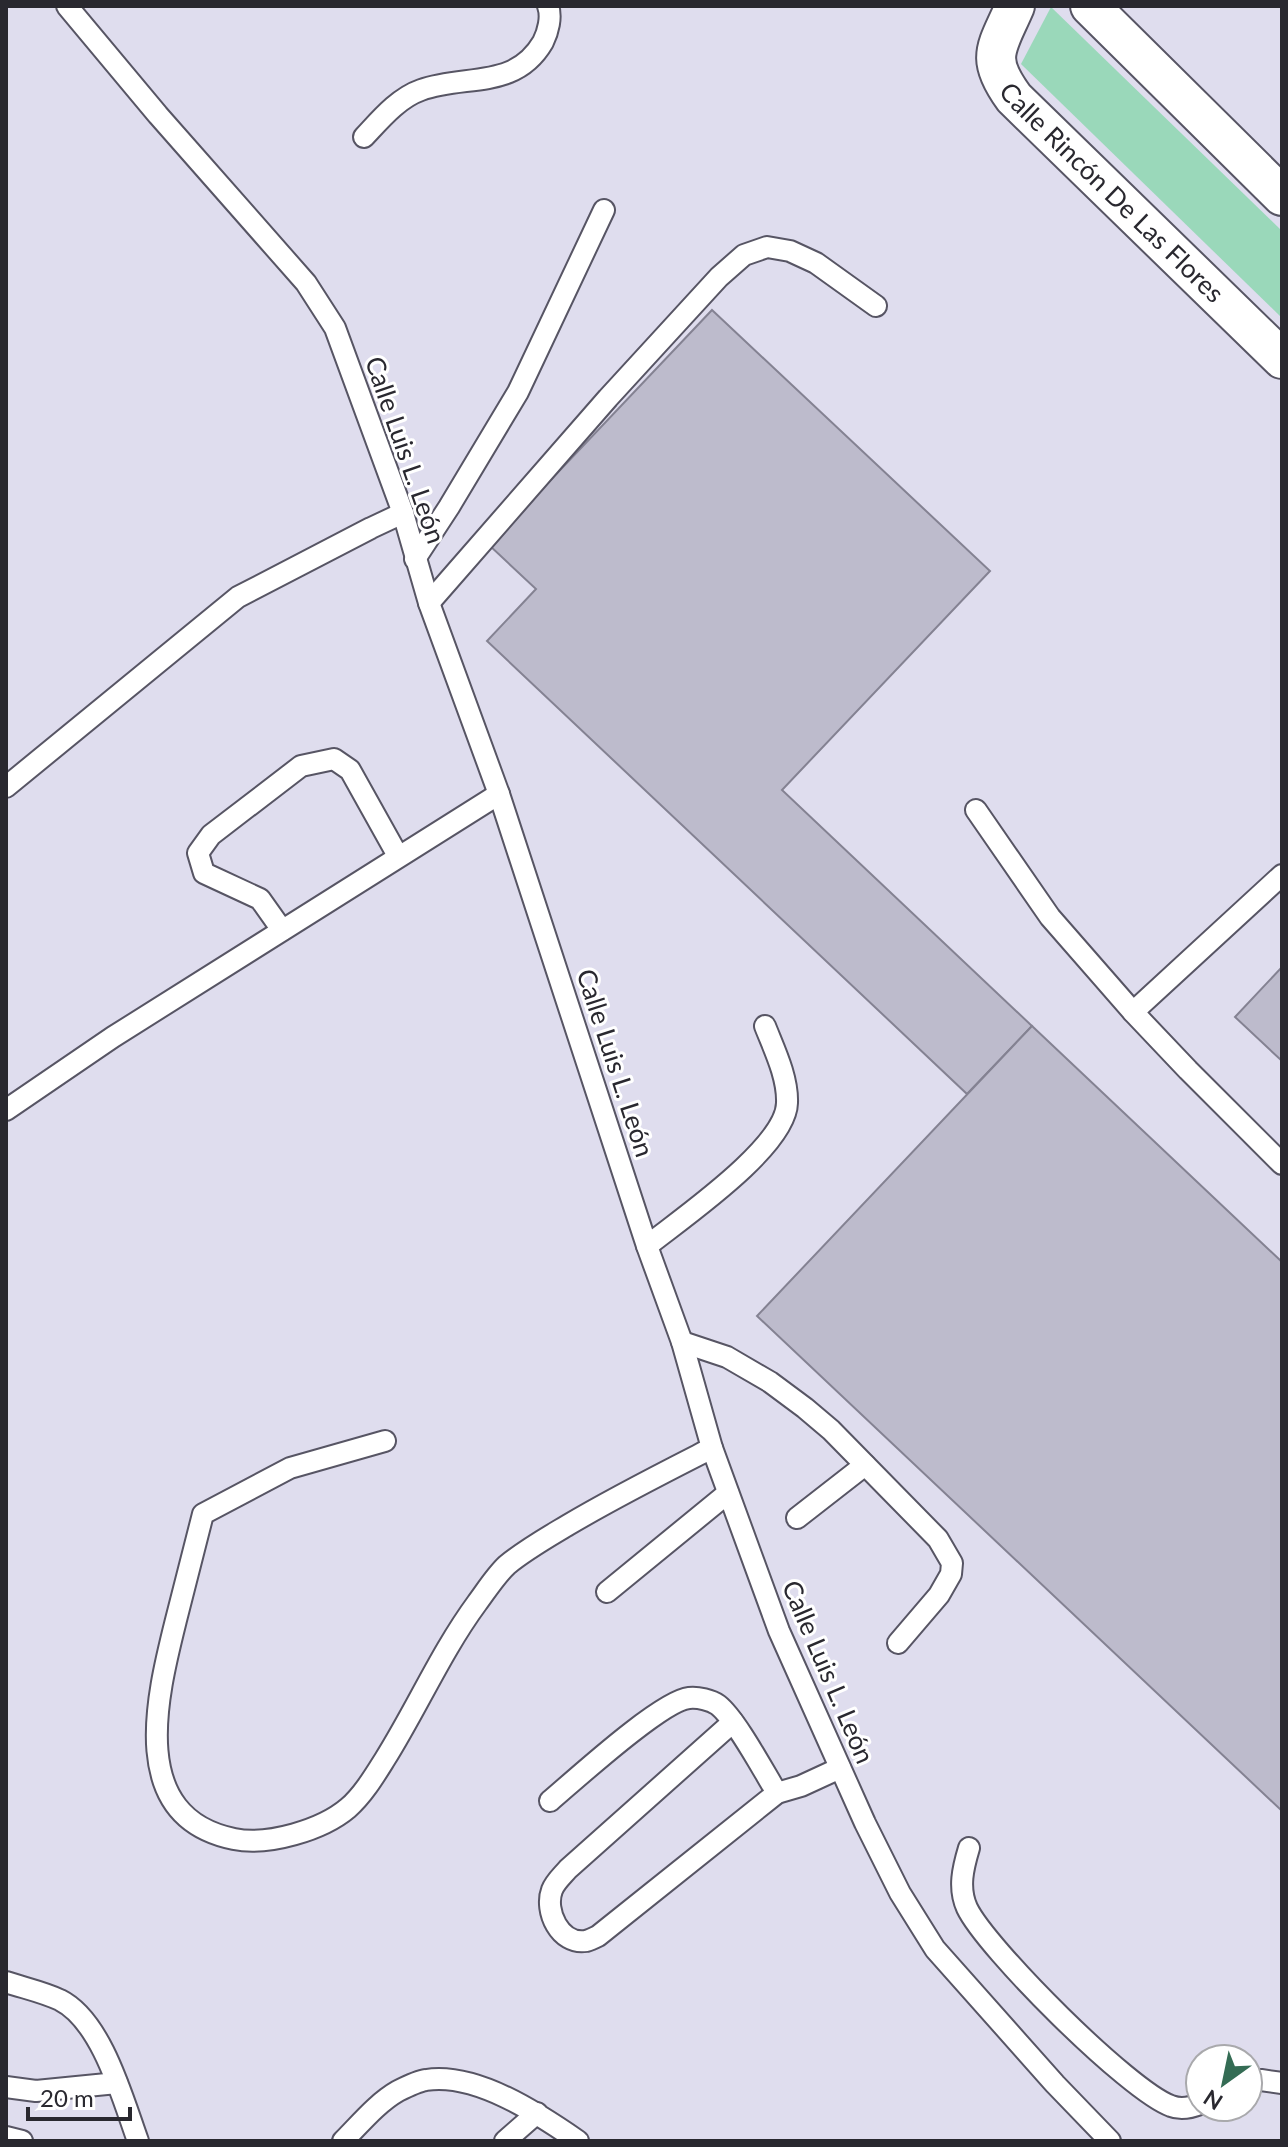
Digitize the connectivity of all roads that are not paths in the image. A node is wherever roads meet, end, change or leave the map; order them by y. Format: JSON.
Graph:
{"nodes":[{"id":1,"x":67,"y":6,"type":"edge"},
{"id":2,"x":548,"y":6,"type":"edge"},
{"id":3,"x":1015,"y":6,"type":"edge"},
{"id":4,"x":1090,"y":6,"type":"edge"},
{"id":5,"x":364,"y":137,"type":"dead end"},
{"id":6,"x":1282,"y":196,"type":"edge"},
{"id":7,"x":604,"y":210,"type":"dead end"},
{"id":8,"x":876,"y":306,"type":"dead end"},
{"id":9,"x":1282,"y":359,"type":"edge"},
{"id":10,"x":403,"y":513,"type":"junction"},
{"id":11,"x":415,"y":559,"type":"junction"},
{"id":12,"x":429,"y":603,"type":"junction"},
{"id":13,"x":6,"y":787,"type":"edge"},
{"id":14,"x":499,"y":794,"type":"junction"},
{"id":15,"x":976,"y":810,"type":"dead end"},
{"id":16,"x":398,"y":856,"type":"junction"},
{"id":17,"x":1282,"y":875,"type":"edge"},
{"id":18,"x":282,"y":930,"type":"junction"},
{"id":19,"x":1133,"y":1012,"type":"junction"},
{"id":20,"x":765,"y":1026,"type":"dead end"},
{"id":21,"x":6,"y":1110,"type":"edge"},
{"id":22,"x":1282,"y":1164,"type":"edge"},
{"id":23,"x":647,"y":1246,"type":"junction"},
{"id":24,"x":682,"y":1342,"type":"junction"},
{"id":25,"x":385,"y":1441,"type":"dead end"},
{"id":26,"x":712,"y":1448,"type":"junction"},
{"id":27,"x":865,"y":1465,"type":"junction"},
{"id":28,"x":728,"y":1493,"type":"junction"},
{"id":29,"x":797,"y":1518,"type":"dead end"},
{"id":30,"x":607,"y":1592,"type":"dead end"},
{"id":31,"x":898,"y":1643,"type":"dead end"},
{"id":32,"x":733,"y":1722,"type":"junction"},
{"id":33,"x":840,"y":1768,"type":"junction"},
{"id":34,"x":777,"y":1793,"type":"junction"},
{"id":35,"x":550,"y":1801,"type":"dead end"},
{"id":36,"x":969,"y":1848,"type":"dead end"},
{"id":37,"x":6,"y":1982,"type":"edge"},
{"id":38,"x":117,"y":2083,"type":"junction"},
{"id":39,"x":6,"y":2087,"type":"edge"},
{"id":40,"x":1184,"y":2108,"type":"edge"},
{"id":41,"x":537,"y":2113,"type":"junction"},
{"id":42,"x":6,"y":2137,"type":"edge"},
{"id":43,"x":22,"y":2141,"type":"edge"},
{"id":44,"x":138,"y":2141,"type":"edge"},
{"id":45,"x":343,"y":2141,"type":"edge"},
{"id":46,"x":505,"y":2141,"type":"edge"},
{"id":47,"x":578,"y":2141,"type":"edge"},
{"id":48,"x":1110,"y":2141,"type":"edge"}],
"edges":[{"from":1,"to":10,"type":"lane","name":"Calle Luis L. León"},
{"from":2,"to":5,"type":"lane"},
{"from":3,"to":9,"type":"street","name":"Calle Rincón De Las Flores"},
{"from":4,"to":6,"type":"street"},
{"from":7,"to":11,"type":"lane"},
{"from":8,"to":12,"type":"lane"},
{"from":10,"to":11,"type":"lane","name":"Calle Luis L. León"},
{"from":10,"to":13,"type":"lane"},
{"from":11,"to":12,"type":"lane","name":"Calle Luis L. León"},
{"from":12,"to":14,"type":"lane","name":"Calle Luis L. León"},
{"from":14,"to":16,"type":"lane"},
{"from":14,"to":23,"type":"lane","name":"Calle Luis L. León"},
{"from":15,"to":19,"type":"lane"},
{"from":16,"to":18,"type":"lane"},
{"from":16,"to":18,"type":"lane"},
{"from":17,"to":19,"type":"lane"},
{"from":18,"to":21,"type":"lane"},
{"from":19,"to":22,"type":"lane"},
{"from":20,"to":23,"type":"lane"},
{"from":23,"to":24,"type":"lane","name":"Calle Luis L. León"},
{"from":24,"to":26,"type":"lane","name":"Calle Luis L. León"},
{"from":24,"to":27,"type":"lane"},
{"from":25,"to":26,"type":"lane"},
{"from":26,"to":28,"type":"lane","name":"Calle Luis L. León"},
{"from":27,"to":29,"type":"lane"},
{"from":27,"to":31,"type":"lane"},
{"from":28,"to":30,"type":"lane"},
{"from":28,"to":33,"type":"lane","name":"Calle Luis L. León"},
{"from":32,"to":34,"type":"lane"},
{"from":32,"to":34,"type":"lane"},
{"from":32,"to":35,"type":"lane"},
{"from":33,"to":34,"type":"lane"},
{"from":33,"to":48,"type":"lane","name":"Calle Luis L. León"},
{"from":36,"to":40,"type":"lane"},
{"from":37,"to":38,"type":"lane"},
{"from":38,"to":39,"type":"lane"},
{"from":38,"to":44,"type":"lane"},
{"from":41,"to":45,"type":"lane"},
{"from":41,"to":46,"type":"lane"},
{"from":41,"to":47,"type":"lane"},
{"from":42,"to":43,"type":"lane"}]}
